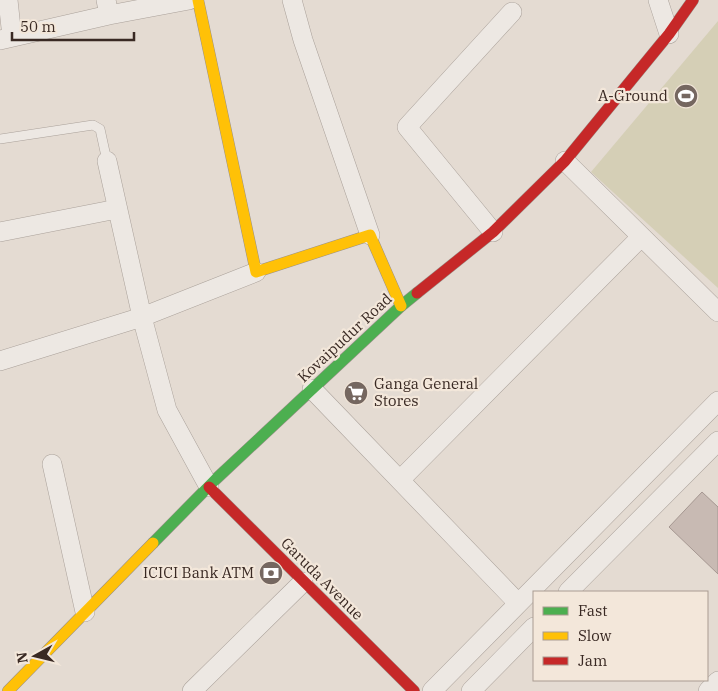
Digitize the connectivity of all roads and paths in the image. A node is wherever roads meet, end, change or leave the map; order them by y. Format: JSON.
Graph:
{"nodes":[{"id":1,"x":8,"y":0,"type":"edge"},
{"id":2,"x":188,"y":0,"type":"edge"},
{"id":3,"x":198,"y":0,"type":"edge"},
{"id":4,"x":292,"y":0,"type":"edge"},
{"id":5,"x":658,"y":0,"type":"edge"},
{"id":6,"x":693,"y":0,"type":"edge"},
{"id":7,"x":108,"y":7,"type":"edge"},
{"id":8,"x":512,"y":12,"type":"dead end"},
{"id":9,"x":669,"y":34,"type":"junction"},
{"id":10,"x":6,"y":39,"type":"edge"},
{"id":11,"x":0,"y":139,"type":"edge"},
{"id":12,"x":107,"y":161,"type":"joint"},
{"id":13,"x":565,"y":161,"type":"junction"},
{"id":14,"x":117,"y":209,"type":"junction"},
{"id":15,"x":0,"y":232,"type":"edge"},
{"id":16,"x":493,"y":232,"type":"junction"},
{"id":17,"x":370,"y":235,"type":"junction"},
{"id":18,"x":641,"y":237,"type":"junction"},
{"id":19,"x":256,"y":272,"type":"junction"},
{"id":20,"x":401,"y":306,"type":"junction"},
{"id":21,"x":718,"y":312,"type":"edge"},
{"id":22,"x":142,"y":316,"type":"junction"},
{"id":23,"x":0,"y":360,"type":"edge"},
{"id":24,"x":312,"y":389,"type":"junction"},
{"id":25,"x":718,"y":401,"type":"edge"},
{"id":26,"x":718,"y":441,"type":"edge"},
{"id":27,"x":52,"y":464,"type":"dead end"},
{"id":28,"x":400,"y":480,"type":"junction"},
{"id":29,"x":208,"y":487,"type":"junction"},
{"id":30,"x":303,"y":582,"type":"junction"},
{"id":31,"x":569,"y":591,"type":"edge"},
{"id":32,"x":518,"y":603,"type":"junction"},
{"id":33,"x":86,"y":612,"type":"junction"},
{"id":34,"x":533,"y":628,"type":"edge"},
{"id":35,"x":718,"y":681,"type":"edge"},
{"id":36,"x":8,"y":691,"type":"edge"},
{"id":37,"x":192,"y":691,"type":"edge"},
{"id":38,"x":414,"y":691,"type":"edge"},
{"id":39,"x":432,"y":691,"type":"edge"},
{"id":40,"x":471,"y":691,"type":"edge"},
{"id":41,"x":708,"y":691,"type":"edge"}],
"edges":[{"from":1,"to":10,"type":"street"},
{"from":2,"to":7,"type":"street"},
{"from":3,"to":19,"type":"main road"},
{"from":4,"to":17,"type":"street"},
{"from":5,"to":9,"type":"street"},
{"from":6,"to":9,"type":"main road","name":"Kovaipudur Road"},
{"from":7,"to":10,"type":"street"},
{"from":8,"to":16,"type":"street"},
{"from":9,"to":13,"type":"main road","name":"Kovaipudur Road"},
{"from":11,"to":12,"type":"lane"},
{"from":12,"to":14,"type":"street"},
{"from":13,"to":16,"type":"main road","name":"Kovaipudur Road"},
{"from":13,"to":18,"type":"street"},
{"from":14,"to":15,"type":"street"},
{"from":14,"to":22,"type":"street"},
{"from":16,"to":20,"type":"main road","name":"Kovaipudur Road"},
{"from":17,"to":19,"type":"main road"},
{"from":17,"to":20,"type":"main road"},
{"from":18,"to":21,"type":"street"},
{"from":18,"to":28,"type":"street"},
{"from":19,"to":22,"type":"street"},
{"from":20,"to":24,"type":"main road","name":"Kovaipudur Road"},
{"from":22,"to":23,"type":"street"},
{"from":22,"to":29,"type":"street"},
{"from":24,"to":28,"type":"street"},
{"from":24,"to":29,"type":"main road","name":"Kovaipudur Road"},
{"from":25,"to":32,"type":"street"},
{"from":26,"to":31,"type":"street"},
{"from":27,"to":33,"type":"street"},
{"from":28,"to":32,"type":"street"},
{"from":29,"to":30,"type":"main road","name":"Garuda Avenue"},
{"from":29,"to":33,"type":"main road","name":"Kovaipudur Road"},
{"from":30,"to":37,"type":"street"},
{"from":30,"to":38,"type":"main road","name":"Garuda Avenue"},
{"from":32,"to":39,"type":"street"},
{"from":33,"to":36,"type":"main road","name":"Kovaipudur Road"},
{"from":34,"to":40,"type":"street"},
{"from":35,"to":41,"type":"street"}]}
